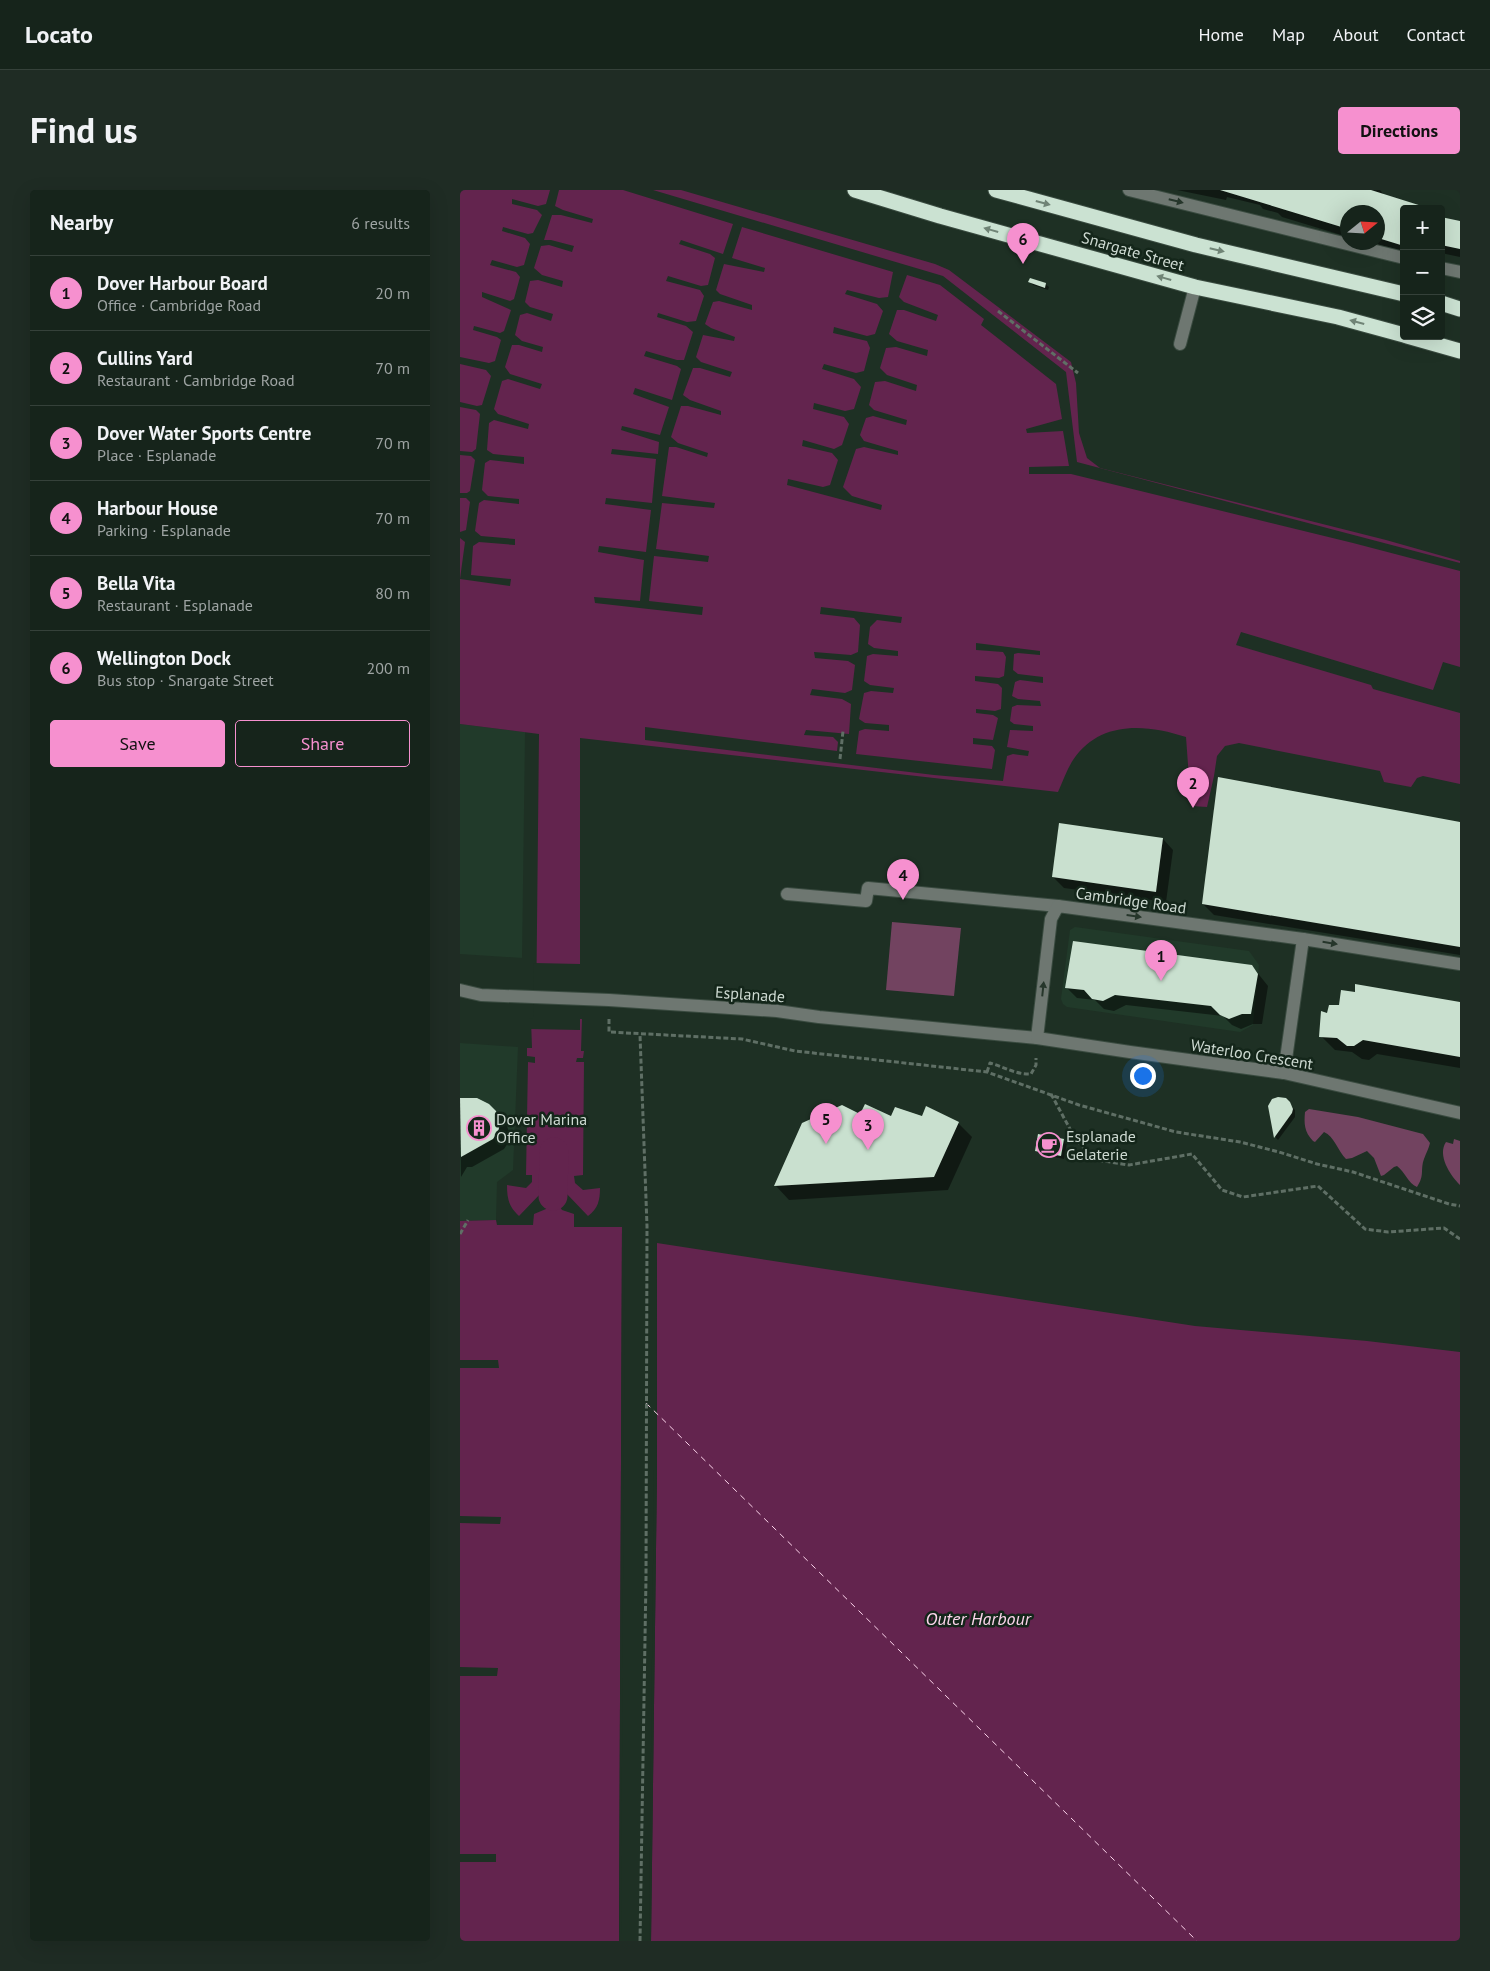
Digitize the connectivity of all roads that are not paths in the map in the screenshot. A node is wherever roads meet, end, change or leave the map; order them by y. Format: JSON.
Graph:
{"nodes":[{"id":1,"x":855,"y":190,"type":"edge"},
{"id":2,"x":996,"y":190,"type":"edge"},
{"id":3,"x":1129,"y":190,"type":"edge"},
{"id":4,"x":1400,"y":257,"type":"edge"},
{"id":5,"x":1445,"y":269,"type":"edge"},
{"id":6,"x":1460,"y":272,"type":"edge"},
{"id":7,"x":1194,"y":287,"type":"junction"},
{"id":8,"x":1400,"y":293,"type":"edge"},
{"id":9,"x":1445,"y":305,"type":"edge"},
{"id":10,"x":1460,"y":308,"type":"edge"},
{"id":11,"x":1400,"y":335,"type":"edge"},
{"id":12,"x":1420,"y":340,"type":"edge"},
{"id":13,"x":1180,"y":344,"type":"dead end"},
{"id":14,"x":1460,"y":351,"type":"edge"},
{"id":15,"x":787,"y":894,"type":"dead end"},
{"id":16,"x":1058,"y":906,"type":"junction"},
{"id":17,"x":1303,"y":939,"type":"junction"},
{"id":18,"x":1460,"y":964,"type":"edge"},
{"id":19,"x":460,"y":990,"type":"edge"},
{"id":20,"x":1038,"y":1038,"type":"junction"},
{"id":21,"x":1284,"y":1073,"type":"junction"},
{"id":22,"x":1460,"y":1113,"type":"edge"}],
"edges":[{"from":7,"to":1,"type":"highway","name":"Snargate Street","one_way":true},
{"from":2,"to":8,"type":"highway","name":"Snargate Street","one_way":true},
{"from":3,"to":4,"type":"street","one_way":true},
{"from":5,"to":6,"type":"street"},
{"from":11,"to":7,"type":"highway","name":"Snargate Street","one_way":true},
{"from":7,"to":13,"type":"street"},
{"from":9,"to":10,"type":"highway"},
{"from":12,"to":14,"type":"highway","name":"Snargate Street"},
{"from":15,"to":16,"type":"street"},
{"from":16,"to":17,"type":"street","name":"Cambridge Road","one_way":true},
{"from":20,"to":16,"type":"street","name":"Cambridge Road","one_way":true},
{"from":17,"to":18,"type":"street","name":"Cambridge Road","one_way":true},
{"from":17,"to":21,"type":"street"},
{"from":19,"to":20,"type":"street","name":"Esplanade"},
{"from":20,"to":21,"type":"street","name":"Waterloo Crescent"},
{"from":21,"to":22,"type":"street","name":"Waterloo Crescent"}]}
